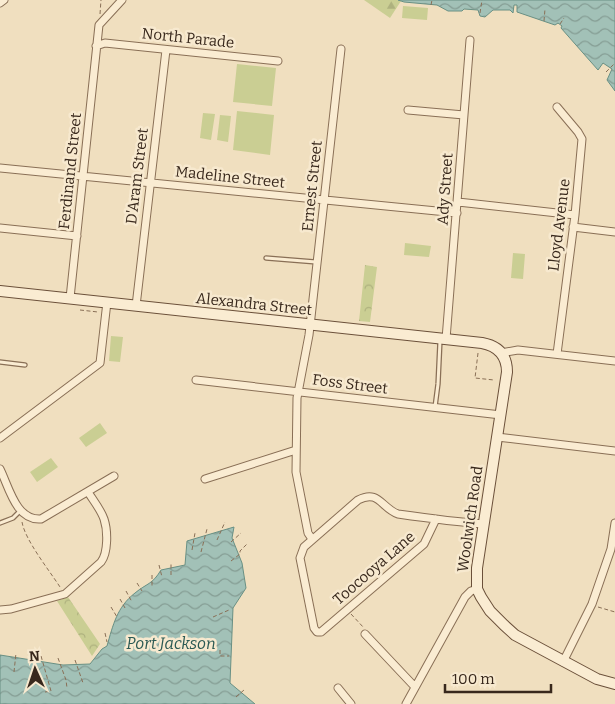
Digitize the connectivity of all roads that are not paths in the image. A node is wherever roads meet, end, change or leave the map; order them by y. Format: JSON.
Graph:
{"nodes":[{"id":1,"x":4,"y":0,"type":"edge"},
{"id":2,"x":122,"y":0,"type":"edge"},
{"id":3,"x":0,"y":3,"type":"edge"},
{"id":4,"x":470,"y":40,"type":"dead end"},
{"id":5,"x":96,"y":46,"type":"junction"},
{"id":6,"x":341,"y":49,"type":"dead end"},
{"id":7,"x":166,"y":50,"type":"junction"},
{"id":8,"x":278,"y":62,"type":"dead end"},
{"id":9,"x":557,"y":107,"type":"dead end"},
{"id":10,"x":408,"y":110,"type":"dead end"},
{"id":11,"x":464,"y":116,"type":"junction"},
{"id":12,"x":0,"y":168,"type":"edge"},
{"id":13,"x":83,"y":176,"type":"junction"},
{"id":14,"x":150,"y":183,"type":"junction"},
{"id":15,"x":324,"y":200,"type":"junction"},
{"id":16,"x":458,"y":202,"type":"junction"},
{"id":17,"x":457,"y":213,"type":"junction"},
{"id":18,"x":574,"y":215,"type":"junction"},
{"id":19,"x":573,"y":227,"type":"junction"},
{"id":20,"x":0,"y":228,"type":"edge"},
{"id":21,"x":615,"y":232,"type":"edge"},
{"id":22,"x":77,"y":236,"type":"junction"},
{"id":23,"x":266,"y":258,"type":"dead end"},
{"id":24,"x":317,"y":262,"type":"junction"},
{"id":25,"x":0,"y":291,"type":"edge"},
{"id":26,"x":70,"y":298,"type":"junction"},
{"id":27,"x":107,"y":302,"type":"junction"},
{"id":28,"x":136,"y":306,"type":"junction"},
{"id":29,"x":310,"y":326,"type":"junction"},
{"id":30,"x":443,"y":339,"type":"junction"},
{"id":31,"x":501,"y":353,"type":"junction"},
{"id":32,"x":557,"y":354,"type":"junction"},
{"id":33,"x":615,"y":361,"type":"edge"},
{"id":34,"x":0,"y":362,"type":"edge"},
{"id":35,"x":25,"y":365,"type":"dead end"},
{"id":36,"x":196,"y":380,"type":"dead end"},
{"id":37,"x":298,"y":392,"type":"junction"},
{"id":38,"x":435,"y":407,"type":"junction"},
{"id":39,"x":501,"y":415,"type":"junction"},
{"id":40,"x":497,"y":437,"type":"junction"},
{"id":41,"x":0,"y":438,"type":"edge"},
{"id":42,"x":296,"y":450,"type":"junction"},
{"id":43,"x":615,"y":451,"type":"edge"},
{"id":44,"x":0,"y":468,"type":"edge"},
{"id":45,"x":114,"y":476,"type":"dead end"},
{"id":46,"x":206,"y":479,"type":"dead end"},
{"id":47,"x":88,"y":492,"type":"junction"},
{"id":48,"x":20,"y":511,"type":"junction"},
{"id":49,"x":436,"y":518,"type":"junction"},
{"id":50,"x":0,"y":524,"type":"edge"},
{"id":51,"x":484,"y":524,"type":"junction"},
{"id":52,"x":615,"y":528,"type":"edge"},
{"id":53,"x":312,"y":539,"type":"junction"},
{"id":54,"x":478,"y":589,"type":"junction"},
{"id":55,"x":0,"y":610,"type":"edge"},
{"id":56,"x":365,"y":634,"type":"road end"},
{"id":57,"x":563,"y":662,"type":"junction"},
{"id":58,"x":615,"y":684,"type":"edge"},
{"id":59,"x":415,"y":687,"type":"junction"},
{"id":60,"x":338,"y":688,"type":"dead end"},
{"id":61,"x":351,"y":704,"type":"edge"},
{"id":62,"x":406,"y":704,"type":"edge"}],
"edges":[{"from":1,"to":3,"type":"street"},
{"from":2,"to":5,"type":"street","name":"Ferdinand Street"},
{"from":4,"to":11,"type":"street","name":"Ady Street"},
{"from":5,"to":7,"type":"street","name":"North Parade"},
{"from":5,"to":13,"type":"street","name":"Ferdinand Street"},
{"from":6,"to":15,"type":"street","name":"Ernest Street"},
{"from":7,"to":8,"type":"street","name":"North Parade"},
{"from":7,"to":14,"type":"street","name":"D'Aram Street"},
{"from":9,"to":18,"type":"street","name":"Lloyd Avenue"},
{"from":10,"to":11,"type":"street"},
{"from":11,"to":16,"type":"street","name":"Ady Street"},
{"from":12,"to":13,"type":"street","name":"Madeline Street"},
{"from":13,"to":14,"type":"street","name":"Madeline Street"},
{"from":13,"to":22,"type":"street","name":"Ferdinand Street"},
{"from":14,"to":15,"type":"street","name":"Madeline Street"},
{"from":14,"to":28,"type":"street","name":"D'Aram Street"},
{"from":15,"to":17,"type":"street","name":"Madeline Street"},
{"from":15,"to":24,"type":"street","name":"Ernest Street"},
{"from":16,"to":17,"type":"street","name":"Ady Street"},
{"from":16,"to":18,"type":"street"},
{"from":17,"to":30,"type":"street","name":"Ady Street"},
{"from":18,"to":19,"type":"street","name":"Lloyd Avenue"},
{"from":19,"to":21,"type":"street"},
{"from":19,"to":32,"type":"street","name":"Lloyd Avenue"},
{"from":20,"to":22,"type":"street"},
{"from":22,"to":26,"type":"street","name":"Ferdinand Street"},
{"from":23,"to":24,"type":"lane"},
{"from":24,"to":29,"type":"street","name":"Ernest Street"},
{"from":25,"to":26,"type":"street","name":"Alexandra Street"},
{"from":26,"to":27,"type":"street","name":"Alexandra Street"},
{"from":27,"to":28,"type":"street","name":"Alexandra Street"},
{"from":27,"to":41,"type":"street"},
{"from":28,"to":29,"type":"street","name":"Alexandra Street"},
{"from":29,"to":30,"type":"street","name":"Alexandra Street"},
{"from":29,"to":37,"type":"street","name":"Ernest Street"},
{"from":30,"to":31,"type":"street","name":"Alexandra Street"},
{"from":30,"to":38,"type":"lane"},
{"from":31,"to":32,"type":"street","name":"Alexandra Street"},
{"from":31,"to":39,"type":"street","name":"Woolwich Road"},
{"from":32,"to":33,"type":"street","name":"Alexandra Street"},
{"from":34,"to":35,"type":"lane"},
{"from":36,"to":37,"type":"street","name":"Foss Street"},
{"from":37,"to":38,"type":"street","name":"Foss Street"},
{"from":37,"to":42,"type":"street","name":"Ernest Street"},
{"from":38,"to":39,"type":"street","name":"Foss Street"},
{"from":39,"to":40,"type":"street","name":"Woolwich Road"},
{"from":40,"to":43,"type":"street"},
{"from":40,"to":51,"type":"street","name":"Woolwich Road"},
{"from":42,"to":46,"type":"street"},
{"from":42,"to":53,"type":"street","name":"Ernest Street"},
{"from":44,"to":48,"type":"street"},
{"from":45,"to":47,"type":"street"},
{"from":47,"to":48,"type":"street"},
{"from":47,"to":55,"type":"street"},
{"from":48,"to":50,"type":"lane"},
{"from":49,"to":51,"type":"street"},
{"from":49,"to":53,"type":"street"},
{"from":49,"to":53,"type":"street","name":"Toocooya Lane"},
{"from":51,"to":54,"type":"street","name":"Woolwich Road"},
{"from":52,"to":57,"type":"street"},
{"from":54,"to":57,"type":"street","name":"Woolwich Road"},
{"from":54,"to":59,"type":"street"},
{"from":56,"to":59,"type":"street"},
{"from":57,"to":58,"type":"street","name":"Woolwich Road"},
{"from":59,"to":62,"type":"street"},
{"from":60,"to":61,"type":"street"}]}
